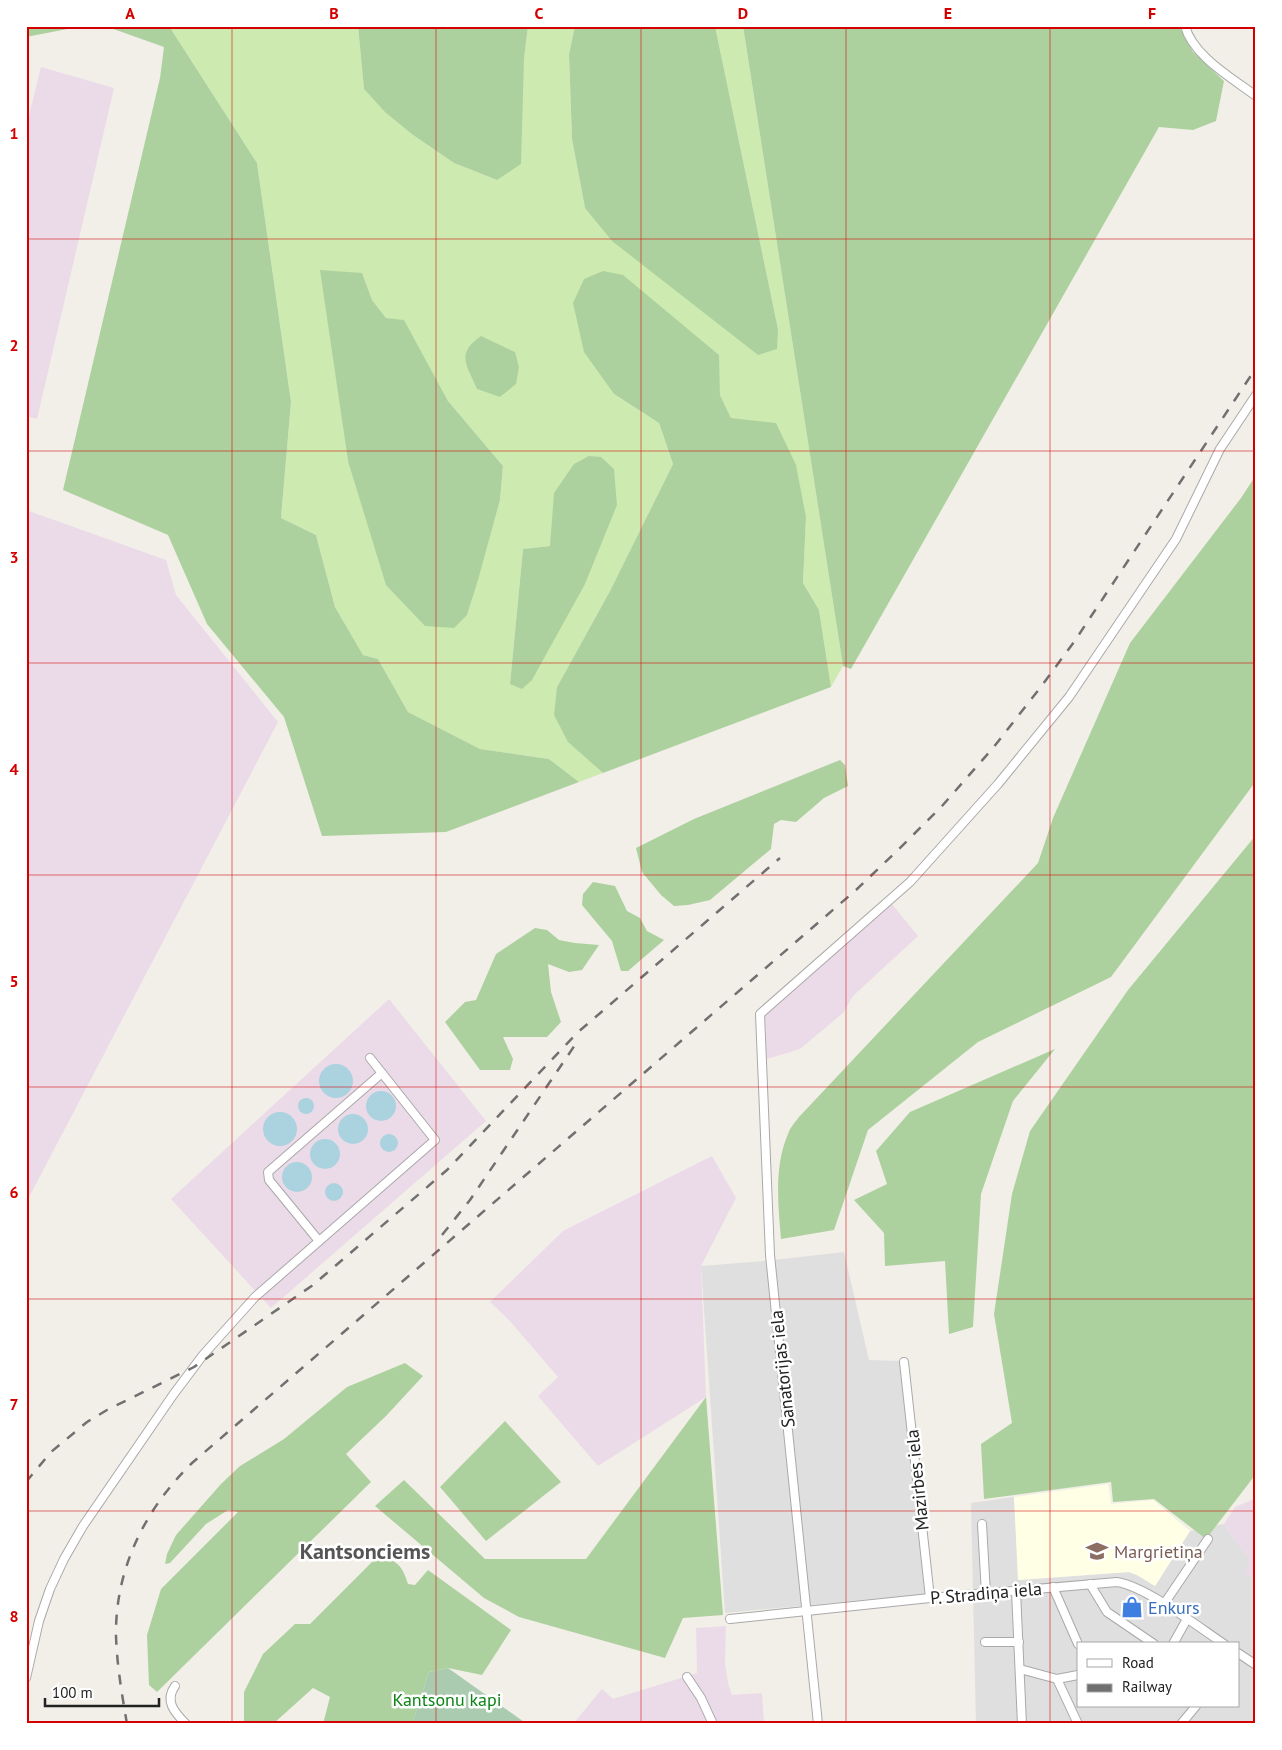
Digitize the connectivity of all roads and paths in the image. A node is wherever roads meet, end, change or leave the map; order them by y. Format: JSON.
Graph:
{"nodes":[{"id":1,"x":1186,"y":26,"type":"edge"},
{"id":2,"x":1256,"y":96,"type":"edge"},
{"id":3,"x":1256,"y":395,"type":"edge"},
{"id":4,"x":370,"y":1058,"type":"dead end"},
{"id":5,"x":382,"y":1073,"type":"junction"},
{"id":6,"x":319,"y":1241,"type":"junction"},
{"id":7,"x":904,"y":1362,"type":"dead end"},
{"id":8,"x":982,"y":1524,"type":"dead end"},
{"id":9,"x":1208,"y":1539,"type":"dead end"},
{"id":10,"x":1090,"y":1584,"type":"junction"},
{"id":11,"x":1053,"y":1587,"type":"junction"},
{"id":12,"x":1016,"y":1591,"type":"junction"},
{"id":13,"x":986,"y":1594,"type":"junction"},
{"id":14,"x":930,"y":1598,"type":"junction"},
{"id":15,"x":1164,"y":1604,"type":"junction"},
{"id":16,"x":807,"y":1612,"type":"junction"},
{"id":17,"x":730,"y":1619,"type":"dead end"},
{"id":18,"x":1187,"y":1619,"type":"junction"},
{"id":19,"x":985,"y":1642,"type":"dead end"},
{"id":20,"x":1019,"y":1642,"type":"junction"},
{"id":21,"x":1077,"y":1642,"type":"edge"},
{"id":22,"x":1151,"y":1642,"type":"edge"},
{"id":23,"x":1174,"y":1642,"type":"edge"},
{"id":24,"x":1221,"y":1642,"type":"edge"},
{"id":25,"x":1240,"y":1654,"type":"edge"},
{"id":26,"x":1256,"y":1665,"type":"edge"},
{"id":27,"x":1020,"y":1669,"type":"junction"},
{"id":28,"x":1077,"y":1675,"type":"edge"},
{"id":29,"x":687,"y":1677,"type":"dead end"},
{"id":30,"x":26,"y":1678,"type":"edge"},
{"id":31,"x":1057,"y":1679,"type":"junction"},
{"id":32,"x":175,"y":1686,"type":"dead end"},
{"id":33,"x":1191,"y":1708,"type":"edge"},
{"id":34,"x":186,"y":1724,"type":"edge"},
{"id":35,"x":713,"y":1724,"type":"edge"},
{"id":36,"x":818,"y":1724,"type":"edge"},
{"id":37,"x":1022,"y":1724,"type":"edge"},
{"id":38,"x":1078,"y":1724,"type":"edge"},
{"id":39,"x":1181,"y":1724,"type":"edge"}],
"edges":[{"from":1,"to":2,"type":"street"},
{"from":3,"to":16,"type":"street","name":"Sanatorijas iela"},
{"from":4,"to":5,"type":"street"},
{"from":5,"to":6,"type":"street"},
{"from":5,"to":6,"type":"street"},
{"from":6,"to":30,"type":"street"},
{"from":7,"to":14,"type":"street","name":"Mazirbes iela"},
{"from":8,"to":13,"type":"street"},
{"from":9,"to":15,"type":"street"},
{"from":10,"to":11,"type":"street","name":"P. Stradiņa iela"},
{"from":10,"to":15,"type":"street","name":"P. Stradiņa iela"},
{"from":10,"to":22,"type":"street"},
{"from":11,"to":12,"type":"street","name":"P. Stradiņa iela"},
{"from":11,"to":21,"type":"street"},
{"from":12,"to":13,"type":"street","name":"P. Stradiņa iela"},
{"from":12,"to":20,"type":"street"},
{"from":13,"to":14,"type":"street","name":"P. Stradiņa iela"},
{"from":14,"to":16,"type":"street","name":"P. Stradiņa iela"},
{"from":15,"to":18,"type":"street","name":"P. Stradiņa iela"},
{"from":16,"to":17,"type":"street","name":"P. Stradiņa iela"},
{"from":16,"to":36,"type":"street","name":"Sanatorijas iela"},
{"from":18,"to":23,"type":"street"},
{"from":18,"to":24,"type":"street","name":"P. Stradiņa iela"},
{"from":19,"to":20,"type":"street"},
{"from":20,"to":27,"type":"street"},
{"from":25,"to":26,"type":"street"},
{"from":27,"to":31,"type":"street"},
{"from":27,"to":37,"type":"street"},
{"from":28,"to":31,"type":"street"},
{"from":29,"to":35,"type":"street"},
{"from":31,"to":38,"type":"street"},
{"from":32,"to":34,"type":"street"},
{"from":33,"to":39,"type":"street"}]}
